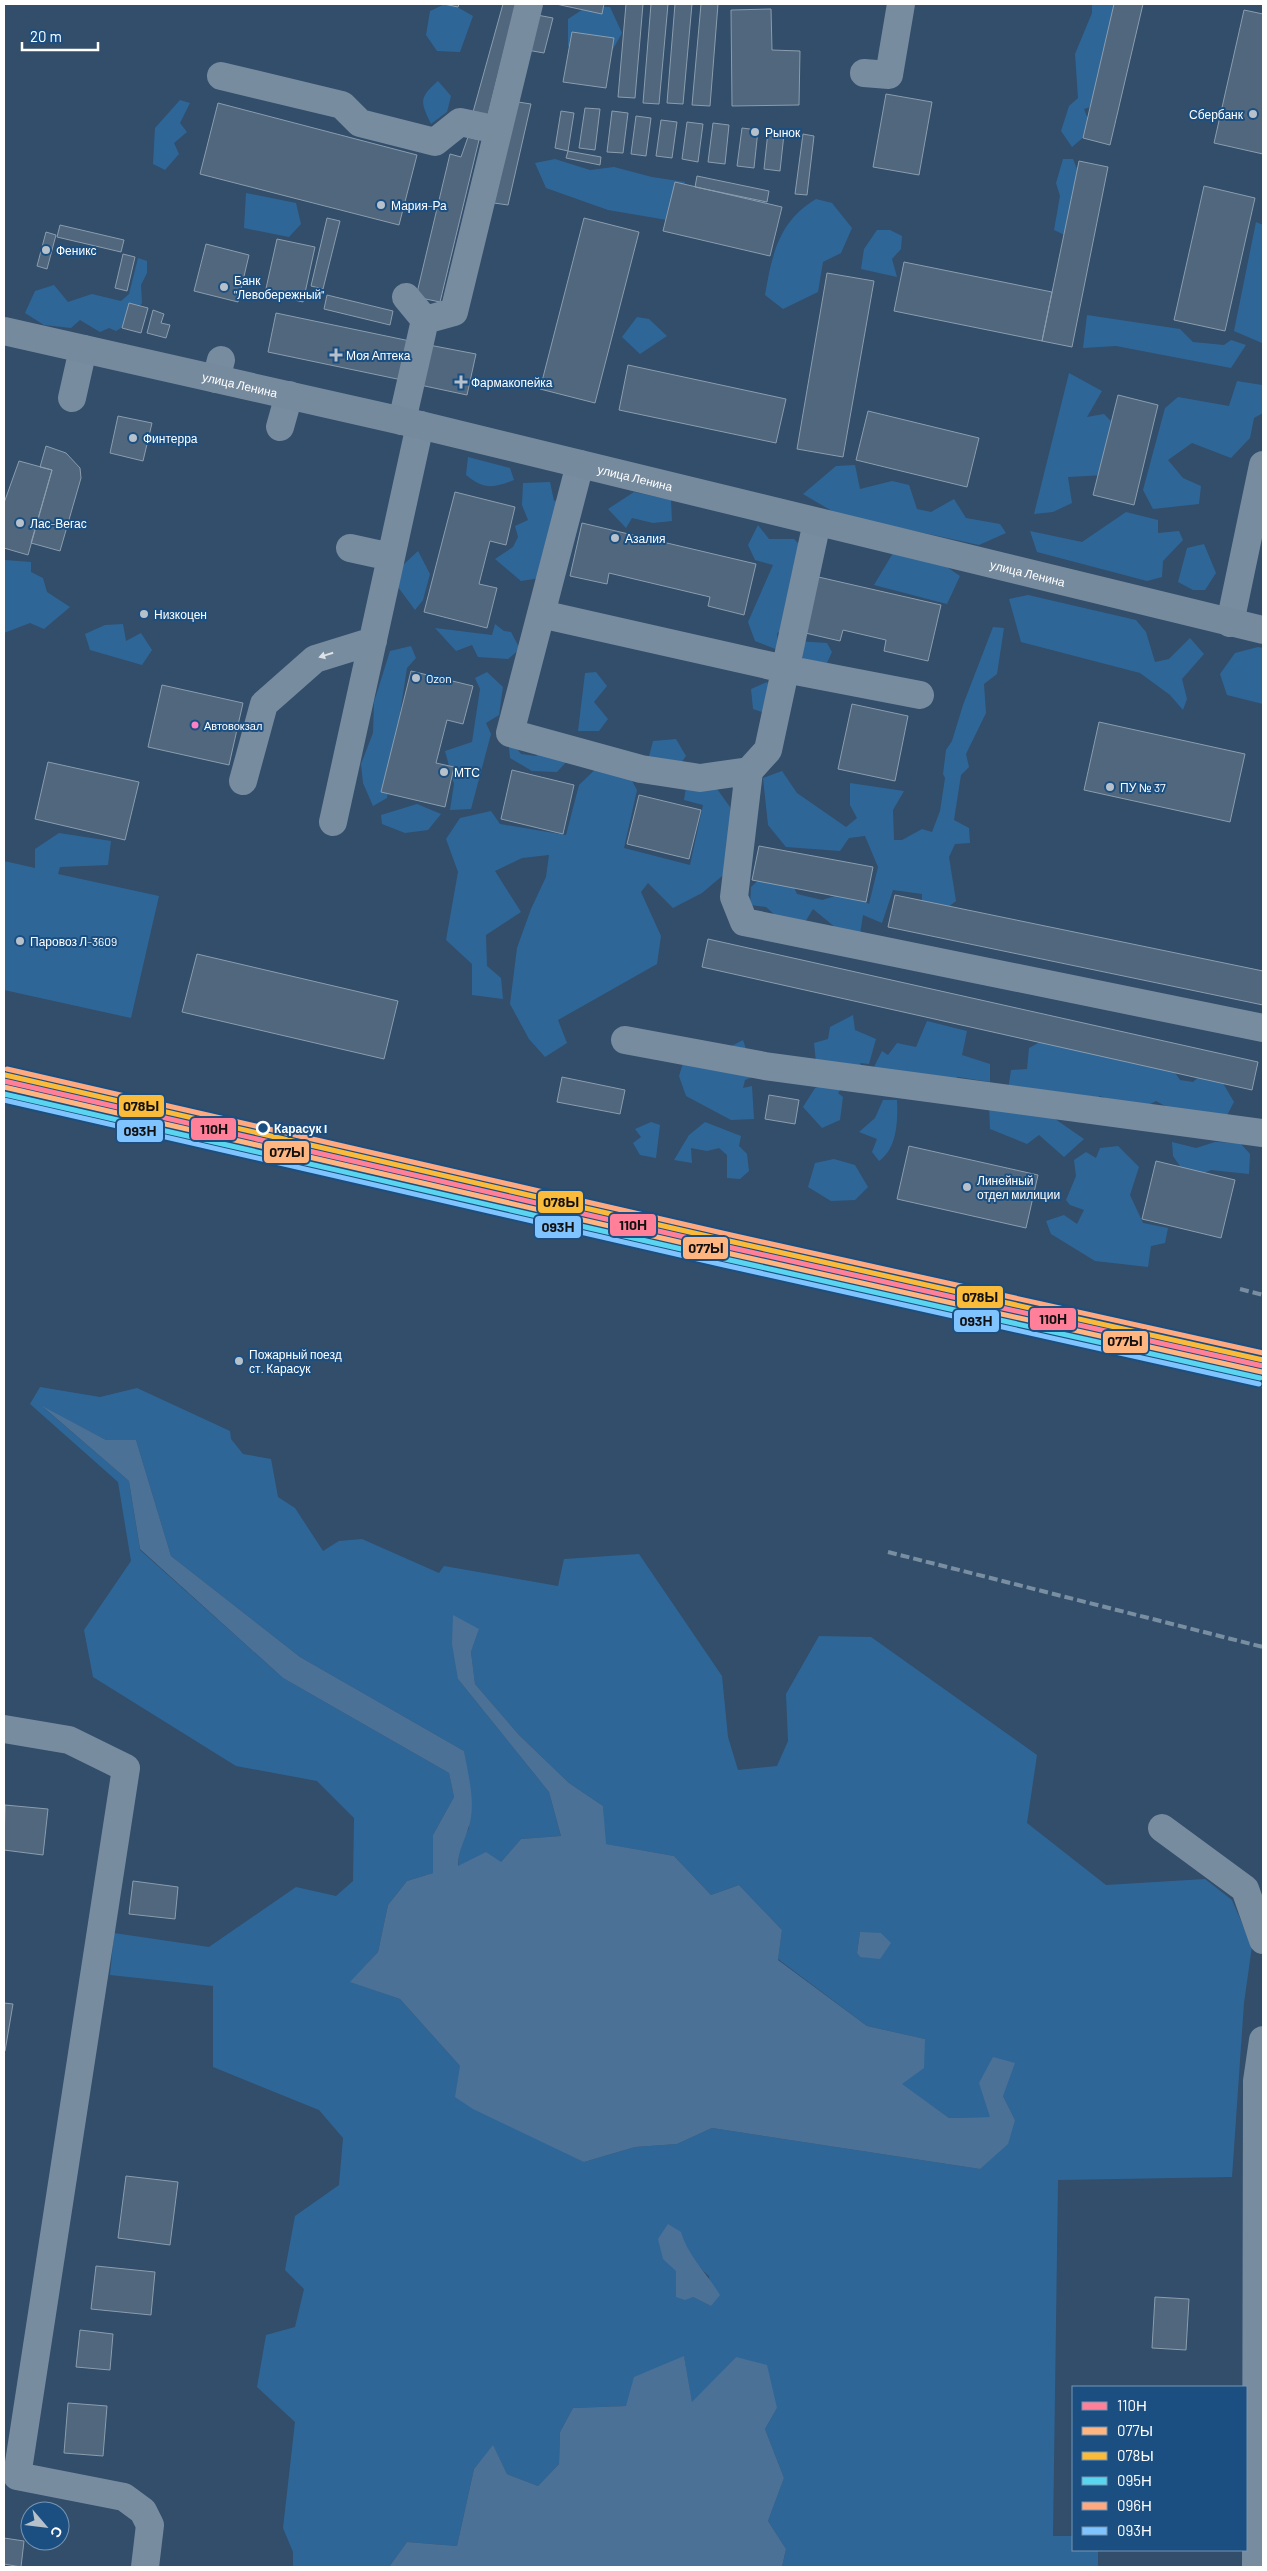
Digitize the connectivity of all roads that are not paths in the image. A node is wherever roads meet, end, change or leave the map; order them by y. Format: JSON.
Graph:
{"nodes":[{"id":1,"x":528,"y":4,"type":"edge"},
{"id":2,"x":901,"y":4,"type":"edge"},
{"id":3,"x":864,"y":73,"type":"dead end"},
{"id":4,"x":221,"y":76,"type":"dead end"},
{"id":5,"x":498,"y":130,"type":"junction"},
{"id":6,"x":406,"y":297,"type":"dead end"},
{"id":7,"x":425,"y":320,"type":"junction"},
{"id":8,"x":4,"y":331,"type":"edge"},
{"id":9,"x":83,"y":349,"type":"junction"},
{"id":10,"x":289,"y":395,"type":"junction"},
{"id":11,"x":72,"y":398,"type":"dead end"},
{"id":12,"x":411,"y":423,"type":"junction"},
{"id":13,"x":280,"y":426,"type":"dead end"},
{"id":14,"x":580,"y":464,"type":"junction"},
{"id":15,"x":1263,"y":465,"type":"edge"},
{"id":16,"x":817,"y":522,"type":"junction"},
{"id":17,"x":350,"y":548,"type":"dead end"},
{"id":18,"x":391,"y":557,"type":"junction"},
{"id":19,"x":541,"y":614,"type":"junction"},
{"id":20,"x":1230,"y":623,"type":"junction"},
{"id":21,"x":1263,"y":630,"type":"edge"},
{"id":22,"x":372,"y":640,"type":"junction"},
{"id":23,"x":785,"y":669,"type":"junction"},
{"id":24,"x":920,"y":695,"type":"dead end"},
{"id":25,"x":254,"y":771,"type":"dead end"},
{"id":26,"x":749,"y":771,"type":"junction"},
{"id":27,"x":333,"y":822,"type":"dead end"},
{"id":28,"x":1263,"y":1028,"type":"edge"},
{"id":29,"x":625,"y":1040,"type":"dead end"},
{"id":30,"x":1263,"y":1133,"type":"edge"},
{"id":31,"x":4,"y":1729,"type":"edge"},
{"id":32,"x":1162,"y":1828,"type":"dead end"},
{"id":33,"x":1263,"y":1940,"type":"edge"},
{"id":34,"x":1263,"y":2040,"type":"edge"},
{"id":35,"x":145,"y":2567,"type":"edge"},
{"id":36,"x":1256,"y":2567,"type":"edge"}],
"edges":[{"from":1,"to":5,"type":"street"},
{"from":2,"to":3,"type":"street"},
{"from":4,"to":5,"type":"street"},
{"from":5,"to":7,"type":"street"},
{"from":6,"to":7,"type":"street"},
{"from":7,"to":12,"type":"street"},
{"from":8,"to":9,"type":"main road","name":"улица Ленина"},
{"from":9,"to":10,"type":"main road","name":"улица Ленина"},
{"from":9,"to":11,"type":"street"},
{"from":10,"to":12,"type":"main road","name":"улица Ленина"},
{"from":10,"to":13,"type":"street"},
{"from":12,"to":14,"type":"main road","name":"улица Ленина"},
{"from":12,"to":18,"type":"street"},
{"from":14,"to":16,"type":"main road","name":"улица Ленина"},
{"from":14,"to":19,"type":"street"},
{"from":15,"to":20,"type":"street"},
{"from":16,"to":20,"type":"main road","name":"улица Ленина"},
{"from":16,"to":23,"type":"street"},
{"from":17,"to":18,"type":"street"},
{"from":18,"to":22,"type":"street"},
{"from":19,"to":23,"type":"street"},
{"from":19,"to":26,"type":"street"},
{"from":20,"to":21,"type":"main road","name":"улица Ленина"},
{"from":22,"to":25,"type":"street","one_way":true},
{"from":22,"to":27,"type":"street"},
{"from":23,"to":24,"type":"street"},
{"from":23,"to":26,"type":"street"},
{"from":26,"to":28,"type":"street"},
{"from":29,"to":30,"type":"street"},
{"from":31,"to":35,"type":"street"},
{"from":32,"to":33,"type":"street"},
{"from":34,"to":36,"type":"street"}]}
